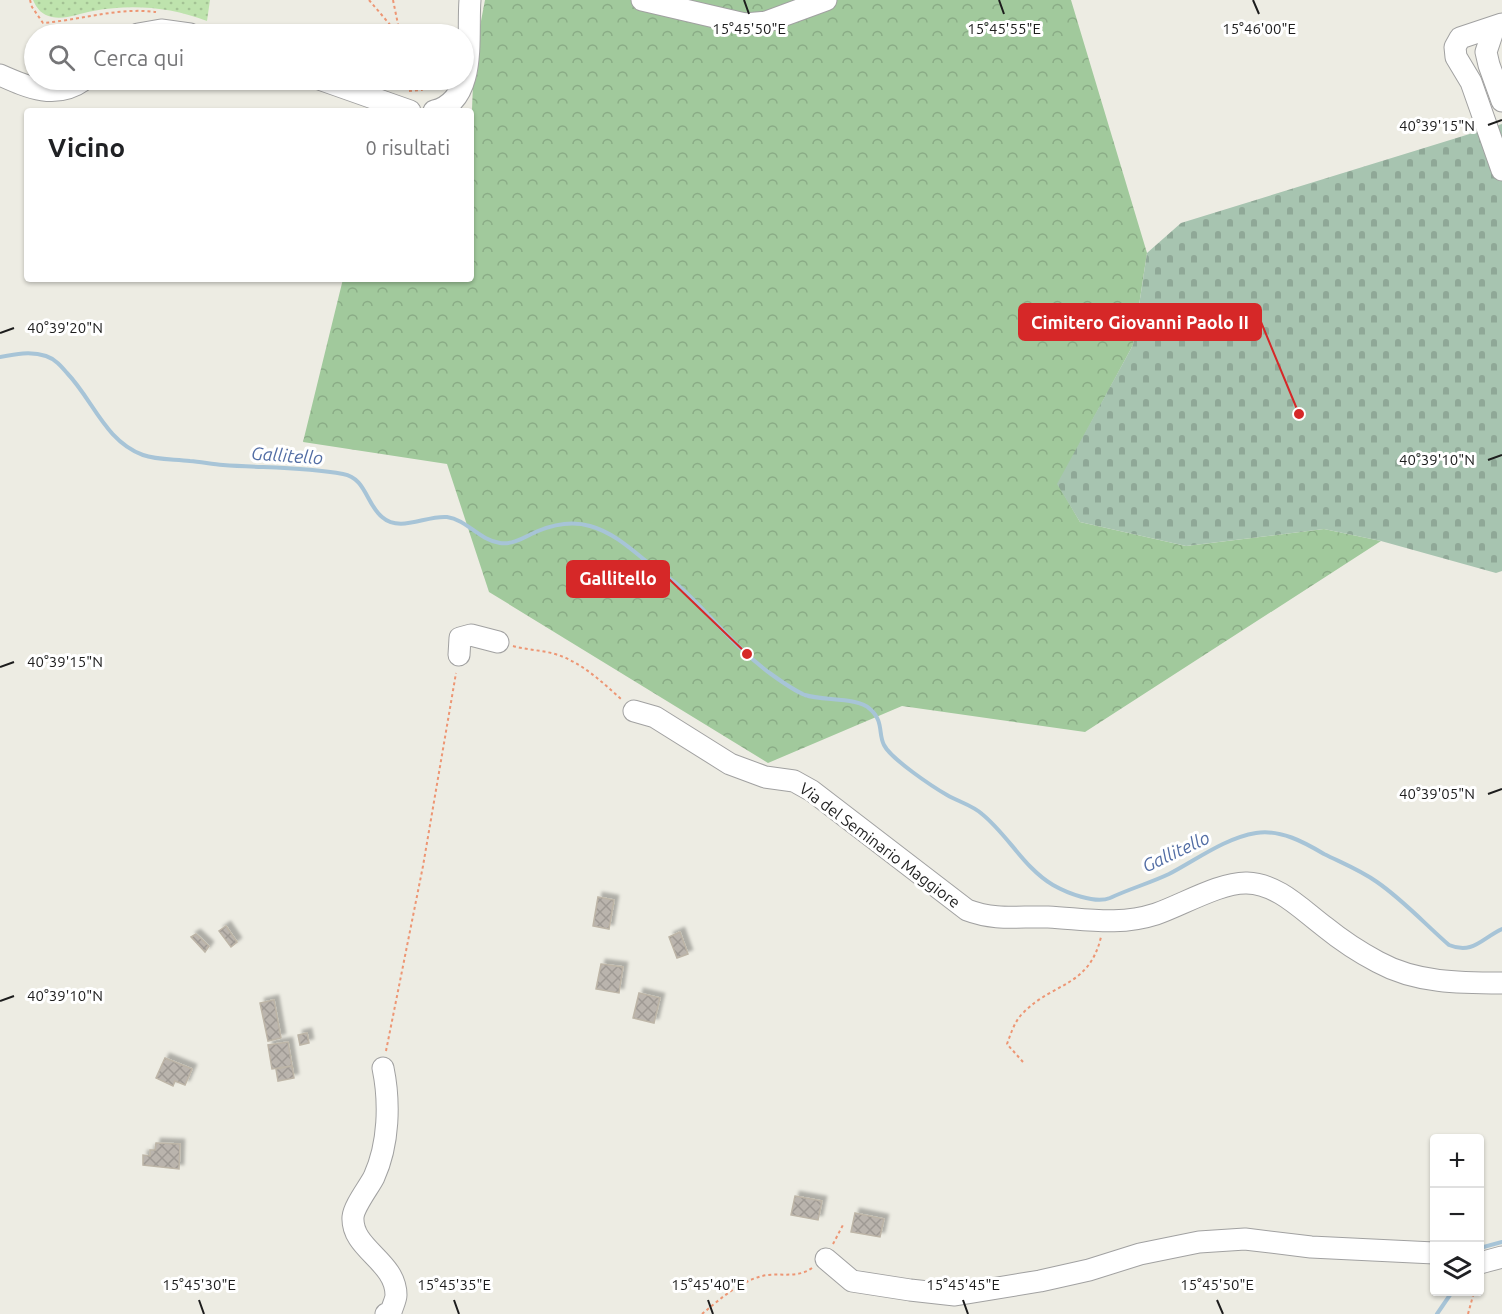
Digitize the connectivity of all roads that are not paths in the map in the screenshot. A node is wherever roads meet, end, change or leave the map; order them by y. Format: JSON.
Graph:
{"nodes":[{"id":1,"x":470,"y":0,"type":"edge"},
{"id":2,"x":642,"y":0,"type":"edge"},
{"id":3,"x":826,"y":0,"type":"edge"},
{"id":4,"x":469,"y":24,"type":"edge"},
{"id":5,"x":1498,"y":26,"type":"edge"},
{"id":6,"x":0,"y":75,"type":"edge"},
{"id":7,"x":24,"y":85,"type":"edge"},
{"id":8,"x":43,"y":90,"type":"edge"},
{"id":9,"x":60,"y":90,"type":"edge"},
{"id":10,"x":363,"y":90,"type":"edge"},
{"id":11,"x":460,"y":90,"type":"edge"},
{"id":12,"x":408,"y":101,"type":"edge"},
{"id":13,"x":1502,"y":101,"type":"edge"},
{"id":14,"x":442,"y":108,"type":"edge"},
{"id":15,"x":1502,"y":170,"type":"edge"},
{"id":16,"x":498,"y":642,"type":"road end"},
{"id":17,"x":459,"y":655,"type":"road end"},
{"id":18,"x":634,"y":711,"type":"road end"},
{"id":19,"x":1502,"y":983,"type":"edge"},
{"id":20,"x":383,"y":1068,"type":"road end"},
{"id":21,"x":1430,"y":1253,"type":"edge"},
{"id":22,"x":1502,"y":1257,"type":"edge"},
{"id":23,"x":826,"y":1259,"type":"road end"},
{"id":24,"x":1484,"y":1262,"type":"edge"},
{"id":25,"x":386,"y":1314,"type":"edge"}],
"edges":[{"from":1,"to":4,"type":"street"},
{"from":2,"to":3,"type":"street"},
{"from":5,"to":13,"type":"street"},
{"from":5,"to":15,"type":"street"},
{"from":6,"to":7,"type":"street"},
{"from":8,"to":9,"type":"street"},
{"from":10,"to":12,"type":"street"},
{"from":11,"to":14,"type":"street"},
{"from":16,"to":17,"type":"street"},
{"from":18,"to":19,"type":"street","name":"Via del Seminario Maggiore"},
{"from":20,"to":25,"type":"street"},
{"from":21,"to":23,"type":"street"},
{"from":22,"to":24,"type":"street"}]}
